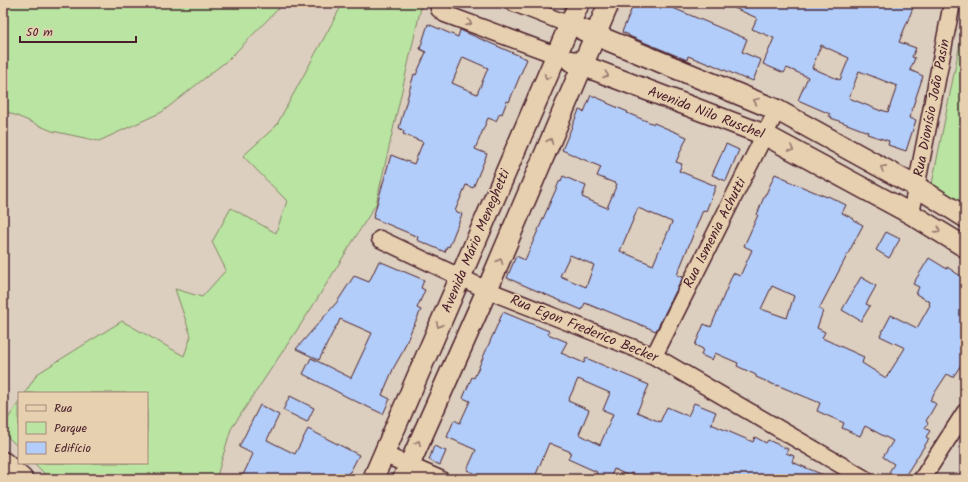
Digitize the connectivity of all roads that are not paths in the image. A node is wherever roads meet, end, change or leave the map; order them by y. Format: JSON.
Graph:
{"nodes":[{"id":1,"x":438,"y":3,"type":"edge"},
{"id":2,"x":514,"y":3,"type":"edge"},
{"id":3,"x":579,"y":3,"type":"edge"},
{"id":4,"x":609,"y":3,"type":"edge"},
{"id":5,"x":952,"y":3,"type":"edge"},
{"id":6,"x":570,"y":25,"type":"junction"},
{"id":7,"x":595,"y":35,"type":"junction"},
{"id":8,"x":556,"y":56,"type":"junction"},
{"id":9,"x":582,"y":66,"type":"junction"},
{"id":10,"x":777,"y":110,"type":"junction"},
{"id":11,"x":764,"y":136,"type":"junction"},
{"id":12,"x":917,"y":187,"type":"junction"},
{"id":13,"x":911,"y":214,"type":"junction"},
{"id":14,"x":965,"y":217,"type":"edge"},
{"id":15,"x":380,"y":239,"type":"dead end"},
{"id":16,"x":965,"y":247,"type":"edge"},
{"id":17,"x":460,"y":277,"type":"junction"},
{"id":18,"x":487,"y":290,"type":"junction"},
{"id":19,"x":654,"y":356,"type":"junction"},
{"id":20,"x":965,"y":412,"type":"edge"},
{"id":21,"x":383,"y":454,"type":"junction"},
{"id":22,"x":3,"y":463,"type":"edge"},
{"id":23,"x":406,"y":472,"type":"edge"},
{"id":24,"x":21,"y":479,"type":"edge"},
{"id":25,"x":373,"y":479,"type":"edge"},
{"id":26,"x":440,"y":479,"type":"edge"},
{"id":27,"x":865,"y":479,"type":"edge"},
{"id":28,"x":922,"y":479,"type":"edge"}],
"edges":[{"from":1,"to":8,"type":"street","name":"Avenida Nilo Ruschel","one_way":true},
{"from":2,"to":6,"type":"street","name":"Avenida Nilo Ruschel"},
{"from":3,"to":6,"type":"street","name":"Avenida Mário Meneghetti"},
{"from":4,"to":7,"type":"street","name":"Avenida Mário Meneghetti"},
{"from":5,"to":12,"type":"street","name":"Rua Dionísio João Pasin"},
{"from":6,"to":7,"type":"street","name":"Avenida Nilo Ruschel"},
{"from":6,"to":8,"type":"street","name":"Avenida Mário Meneghetti"},
{"from":7,"to":9,"type":"street","name":"Avenida Mário Meneghetti"},
{"from":10,"to":7,"type":"street","name":"Avenida Nilo Ruschel","one_way":true},
{"from":8,"to":9,"type":"street","name":"Avenida Nilo Ruschel"},
{"from":8,"to":17,"type":"street","name":"Avenida Mário Meneghetti","one_way":true},
{"from":9,"to":11,"type":"street","name":"Avenida Nilo Ruschel","one_way":true},
{"from":18,"to":9,"type":"street","name":"Avenida Mário Meneghetti","one_way":true},
{"from":10,"to":11,"type":"street","name":"Rua Ismenia Achutti"},
{"from":12,"to":10,"type":"street","name":"Avenida Nilo Ruschel","one_way":true},
{"from":11,"to":13,"type":"street","name":"Avenida Nilo Ruschel","one_way":true},
{"from":11,"to":19,"type":"street","name":"Rua Ismenia Achutti"},
{"from":12,"to":13,"type":"street","name":"Rua Dionísio João Pasin"},
{"from":12,"to":14,"type":"street","name":"Avenida Nilo Ruschel"},
{"from":13,"to":16,"type":"street","name":"Avenida Nilo Ruschel","one_way":true},
{"from":15,"to":17,"type":"street","name":"Rua Egon Frederico Becker"},
{"from":17,"to":18,"type":"street","name":"Rua Egon Frederico Becker"},
{"from":17,"to":21,"type":"street","name":"Avenida Mário Meneghetti","one_way":true},
{"from":18,"to":19,"type":"street","name":"Rua Egon Frederico Becker"},
{"from":23,"to":18,"type":"street","name":"Avenida Mário Meneghetti","one_way":true},
{"from":19,"to":27,"type":"street","name":"Rua Egon Frederico Becker"},
{"from":20,"to":28,"type":"street"},
{"from":21,"to":23,"type":"street"},
{"from":21,"to":25,"type":"street","name":"Avenida Mário Meneghetti"},
{"from":22,"to":24,"type":"main road"},
{"from":23,"to":26,"type":"street"}]}
